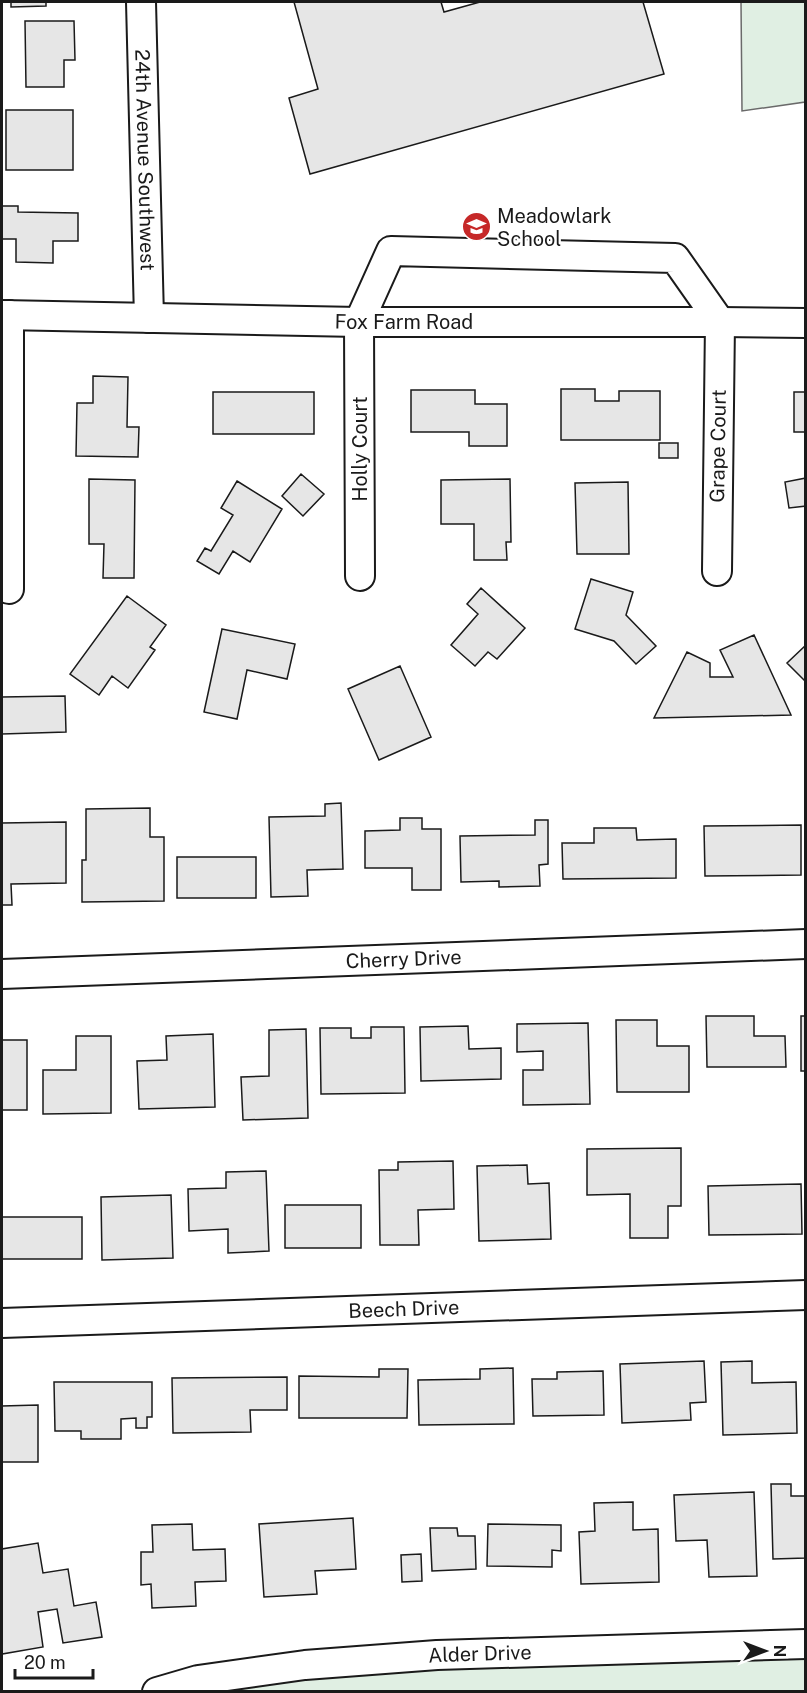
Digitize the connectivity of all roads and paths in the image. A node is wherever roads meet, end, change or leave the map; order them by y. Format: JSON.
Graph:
{"nodes":[{"id":1,"x":141,"y":2,"type":"edge"},
{"id":2,"x":5,"y":315,"type":"edge"},
{"id":3,"x":149,"y":318,"type":"junction"},
{"id":4,"x":360,"y":322,"type":"junction"},
{"id":5,"x":720,"y":322,"type":"junction"},
{"id":6,"x":806,"y":323,"type":"edge"},
{"id":7,"x":717,"y":571,"type":"dead end"},
{"id":8,"x":360,"y":576,"type":"dead end"},
{"id":9,"x":9,"y":589,"type":"dead end"},
{"id":10,"x":806,"y":944,"type":"edge"},
{"id":11,"x":2,"y":974,"type":"edge"},
{"id":12,"x":806,"y":1295,"type":"edge"},
{"id":13,"x":2,"y":1323,"type":"edge"},
{"id":14,"x":806,"y":1644,"type":"edge"},
{"id":15,"x":157,"y":1692,"type":"edge"}],
"edges":[{"from":1,"to":3,"type":"street","name":"24th Avenue Southwest"},
{"from":2,"to":3,"type":"street","name":"Fox Farm Road"},
{"from":2,"to":9,"type":"street"},
{"from":3,"to":4,"type":"street","name":"Fox Farm Road"},
{"from":4,"to":5,"type":"street","name":"Fox Farm Road"},
{"from":4,"to":5,"type":"street"},
{"from":4,"to":8,"type":"street","name":"Holly Court"},
{"from":5,"to":6,"type":"street","name":"Fox Farm Road"},
{"from":5,"to":7,"type":"street","name":"Grape Court"},
{"from":10,"to":11,"type":"street","name":"Cherry Drive"},
{"from":12,"to":13,"type":"street","name":"Beech Drive"},
{"from":14,"to":15,"type":"street","name":"Alder Drive"}]}
